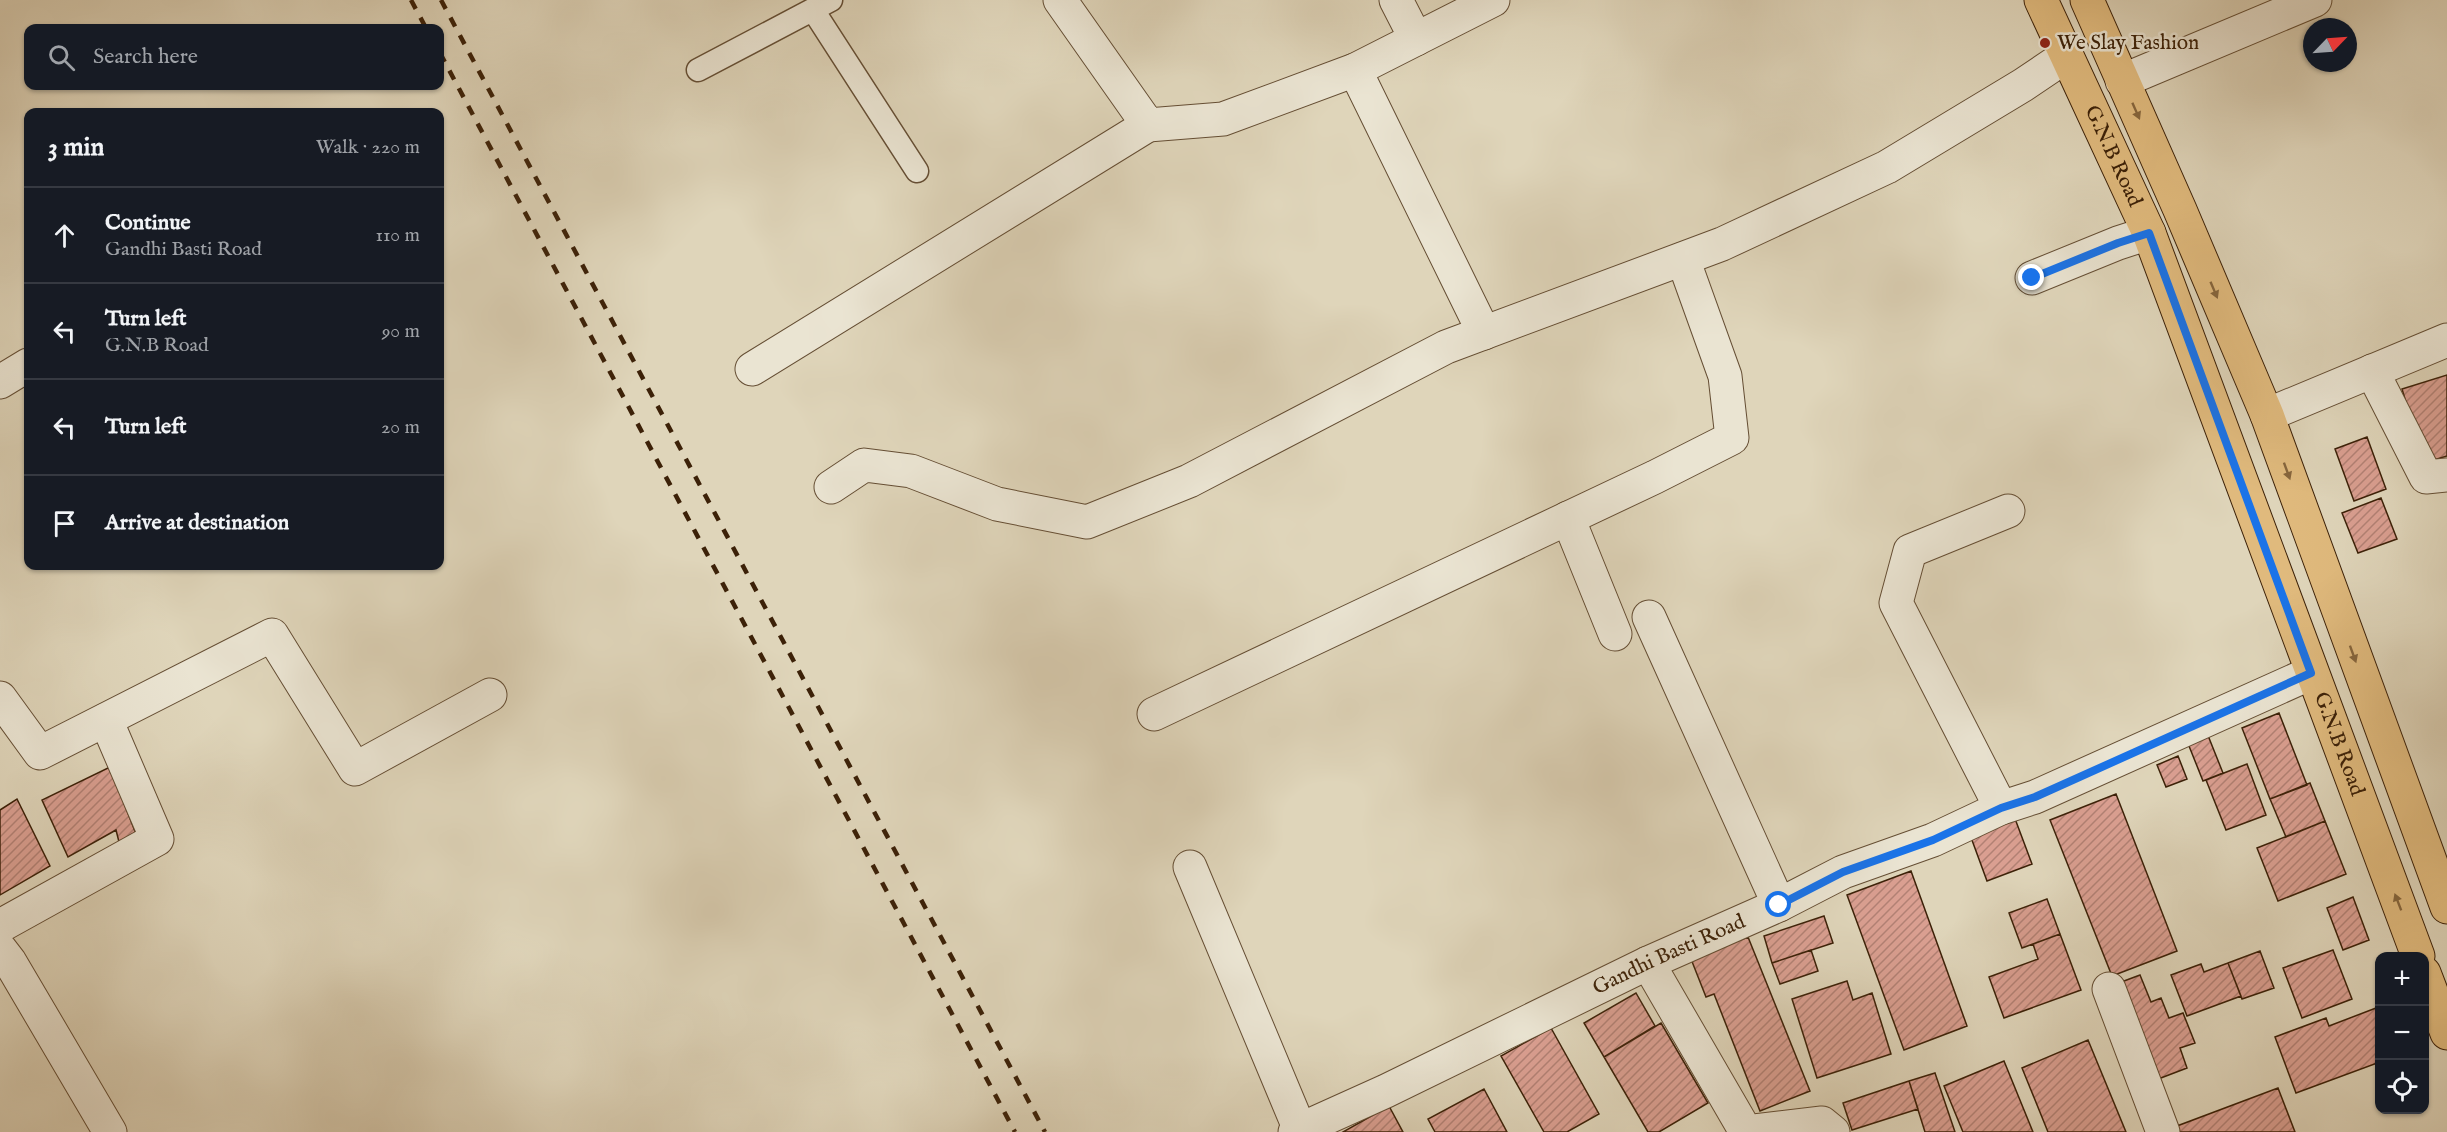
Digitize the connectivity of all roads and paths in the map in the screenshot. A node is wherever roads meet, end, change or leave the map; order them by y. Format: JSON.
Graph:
{"nodes":[{"id":1,"x":1060,"y":0,"type":"edge"},
{"id":2,"x":1396,"y":0,"type":"edge"},
{"id":3,"x":1493,"y":0,"type":"edge"},
{"id":4,"x":2041,"y":0,"type":"edge"},
{"id":5,"x":2087,"y":0,"type":"edge"},
{"id":6,"x":2315,"y":0,"type":"edge"},
{"id":7,"x":822,"y":5,"type":"edge"},
{"id":8,"x":1416,"y":39,"type":"junction"},
{"id":9,"x":2066,"y":56,"type":"junction"},
{"id":10,"x":698,"y":70,"type":"dead end"},
{"id":11,"x":1355,"y":70,"type":"junction"},
{"id":12,"x":2122,"y":81,"type":"junction"},
{"id":13,"x":1148,"y":125,"type":"junction"},
{"id":14,"x":917,"y":171,"type":"dead end"},
{"id":15,"x":2149,"y":233,"type":"junction"},
{"id":16,"x":1683,"y":258,"type":"junction"},
{"id":17,"x":2032,"y":278,"type":"dead end"},
{"id":18,"x":1484,"y":333,"type":"junction"},
{"id":19,"x":2447,"y":340,"type":"edge"},
{"id":20,"x":24,"y":367,"type":"edge"},
{"id":21,"x":752,"y":369,"type":"dead end"},
{"id":22,"x":2372,"y":371,"type":"junction"},
{"id":23,"x":0,"y":382,"type":"edge"},
{"id":24,"x":2267,"y":415,"type":"junction"},
{"id":25,"x":2447,"y":475,"type":"edge"},
{"id":26,"x":831,"y":487,"type":"dead end"},
{"id":27,"x":2008,"y":511,"type":"dead end"},
{"id":28,"x":1568,"y":518,"type":"junction"},
{"id":29,"x":1649,"y":617,"type":"dead end"},
{"id":30,"x":1615,"y":634,"type":"dead end"},
{"id":31,"x":2311,"y":673,"type":"junction"},
{"id":32,"x":490,"y":695,"type":"dead end"},
{"id":33,"x":0,"y":698,"type":"edge"},
{"id":34,"x":1154,"y":714,"type":"dead end"},
{"id":35,"x":106,"y":720,"type":"junction"},
{"id":36,"x":2001,"y":808,"type":"junction"},
{"id":37,"x":1190,"y":867,"type":"dead end"},
{"id":38,"x":1779,"y":905,"type":"junction"},
{"id":39,"x":2447,"y":906,"type":"edge"},
{"id":40,"x":0,"y":926,"type":"edge"},
{"id":41,"x":0,"y":949,"type":"edge"},
{"id":42,"x":2416,"y":952,"type":"edge"},
{"id":43,"x":1648,"y":963,"type":"junction"},
{"id":44,"x":2429,"y":986,"type":"edge"},
{"id":45,"x":2109,"y":989,"type":"dead end"},
{"id":46,"x":2447,"y":1033,"type":"edge"},
{"id":47,"x":1298,"y":1131,"type":"edge"},
{"id":48,"x":110,"y":1132,"type":"edge"},
{"id":49,"x":1833,"y":1132,"type":"edge"},
{"id":50,"x":2163,"y":1132,"type":"edge"}],
"edges":[{"from":1,"to":13,"type":"street"},
{"from":2,"to":8,"type":"street"},
{"from":3,"to":8,"type":"street"},
{"from":4,"to":9,"type":"main road","name":"G.N.B Road"},
{"from":5,"to":12,"type":"main road","name":"G.N.B Road"},
{"from":6,"to":12,"type":"street"},
{"from":7,"to":10,"type":"lane"},
{"from":7,"to":14,"type":"lane"},
{"from":8,"to":11,"type":"street"},
{"from":9,"to":15,"type":"main road","name":"G.N.B Road"},
{"from":9,"to":16,"type":"street"},
{"from":11,"to":13,"type":"street"},
{"from":11,"to":18,"type":"street"},
{"from":12,"to":24,"type":"main road","name":"G.N.B Road","one_way":true},
{"from":13,"to":21,"type":"street"},
{"from":15,"to":17,"type":"street"},
{"from":15,"to":31,"type":"main road","name":"G.N.B Road"},
{"from":16,"to":18,"type":"street"},
{"from":16,"to":28,"type":"street"},
{"from":18,"to":26,"type":"street"},
{"from":19,"to":22,"type":"street"},
{"from":20,"to":23,"type":"street"},
{"from":22,"to":24,"type":"street"},
{"from":22,"to":25,"type":"street"},
{"from":24,"to":39,"type":"main road","name":"G.N.B Road","one_way":true},
{"from":27,"to":36,"type":"street"},
{"from":28,"to":30,"type":"street"},
{"from":28,"to":34,"type":"street"},
{"from":29,"to":38,"type":"street"},
{"from":31,"to":36,"type":"street","name":"Gandhi Basti Road"},
{"from":42,"to":31,"type":"main road","name":"G.N.B Road","one_way":true},
{"from":32,"to":35,"type":"street"},
{"from":33,"to":35,"type":"street"},
{"from":35,"to":40,"type":"street"},
{"from":36,"to":38,"type":"street","name":"Gandhi Basti Road"},
{"from":37,"to":47,"type":"street"},
{"from":38,"to":43,"type":"street","name":"Gandhi Basti Road"},
{"from":41,"to":48,"type":"street"},
{"from":43,"to":47,"type":"street","name":"Gandhi Basti Road"},
{"from":43,"to":49,"type":"street"},
{"from":44,"to":46,"type":"main road"},
{"from":45,"to":50,"type":"street"}]}
